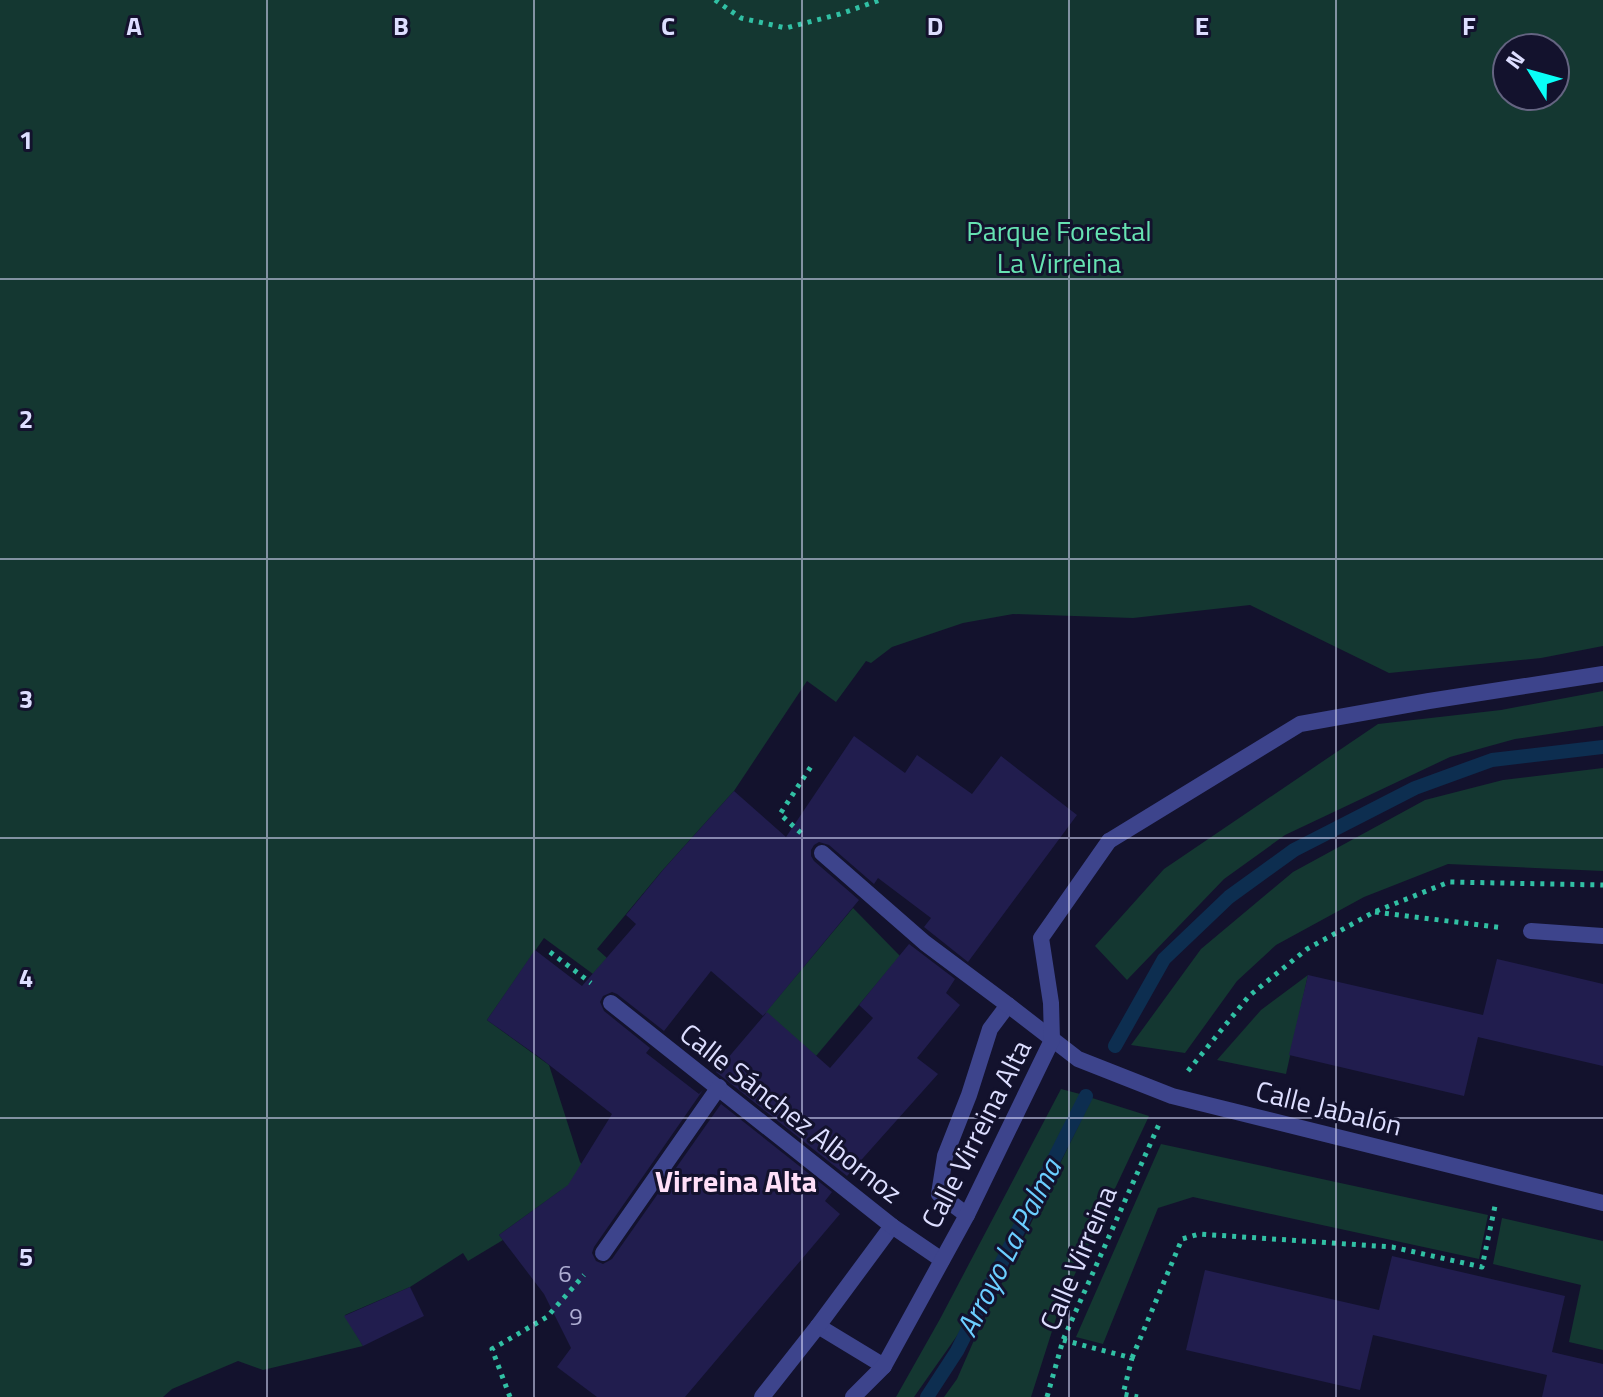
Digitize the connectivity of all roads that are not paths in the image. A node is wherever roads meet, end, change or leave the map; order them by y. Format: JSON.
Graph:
{"nodes":[{"id":1,"x":1603,"y":674,"type":"edge"},
{"id":2,"x":822,"y":853,"type":"dead end"},
{"id":3,"x":1531,"y":931,"type":"road end"},
{"id":4,"x":1603,"y":936,"type":"edge"},
{"id":5,"x":611,"y":1003,"type":"road end"},
{"id":6,"x":1008,"y":1005,"type":"junction"},
{"id":7,"x":1052,"y":1040,"type":"junction"},
{"id":8,"x":719,"y":1087,"type":"junction"},
{"id":9,"x":1603,"y":1203,"type":"edge"},
{"id":10,"x":967,"y":1215,"type":"junction"},
{"id":11,"x":892,"y":1226,"type":"junction"},
{"id":12,"x":603,"y":1253,"type":"road end"},
{"id":13,"x":942,"y":1260,"type":"junction"},
{"id":14,"x":818,"y":1326,"type":"junction"},
{"id":15,"x":884,"y":1366,"type":"junction"},
{"id":16,"x":762,"y":1397,"type":"edge"},
{"id":17,"x":853,"y":1397,"type":"edge"}],
"edges":[{"from":1,"to":7,"type":"street","name":"Calle Virreina Alta"},
{"from":2,"to":6,"type":"street","name":"Calle Jabalón"},
{"from":3,"to":4,"type":"street"},
{"from":5,"to":8,"type":"street","name":"Calle Sánchez Albornoz"},
{"from":6,"to":7,"type":"street","name":"Calle Jabalón"},
{"from":6,"to":10,"type":"street"},
{"from":7,"to":9,"type":"street","name":"Calle Jabalón"},
{"from":7,"to":10,"type":"street","name":"Calle Virreina Alta"},
{"from":8,"to":11,"type":"street","name":"Calle Sánchez Albornoz"},
{"from":8,"to":12,"type":"street"},
{"from":10,"to":13,"type":"street","name":"Calle Virreina Alta"},
{"from":11,"to":13,"type":"street","name":"Calle Sánchez Albornoz"},
{"from":11,"to":14,"type":"street"},
{"from":13,"to":15,"type":"street","name":"Calle Virreina Alta"},
{"from":14,"to":15,"type":"street"},
{"from":14,"to":16,"type":"street"},
{"from":15,"to":17,"type":"street","name":"Calle Virreina Alta"}]}
